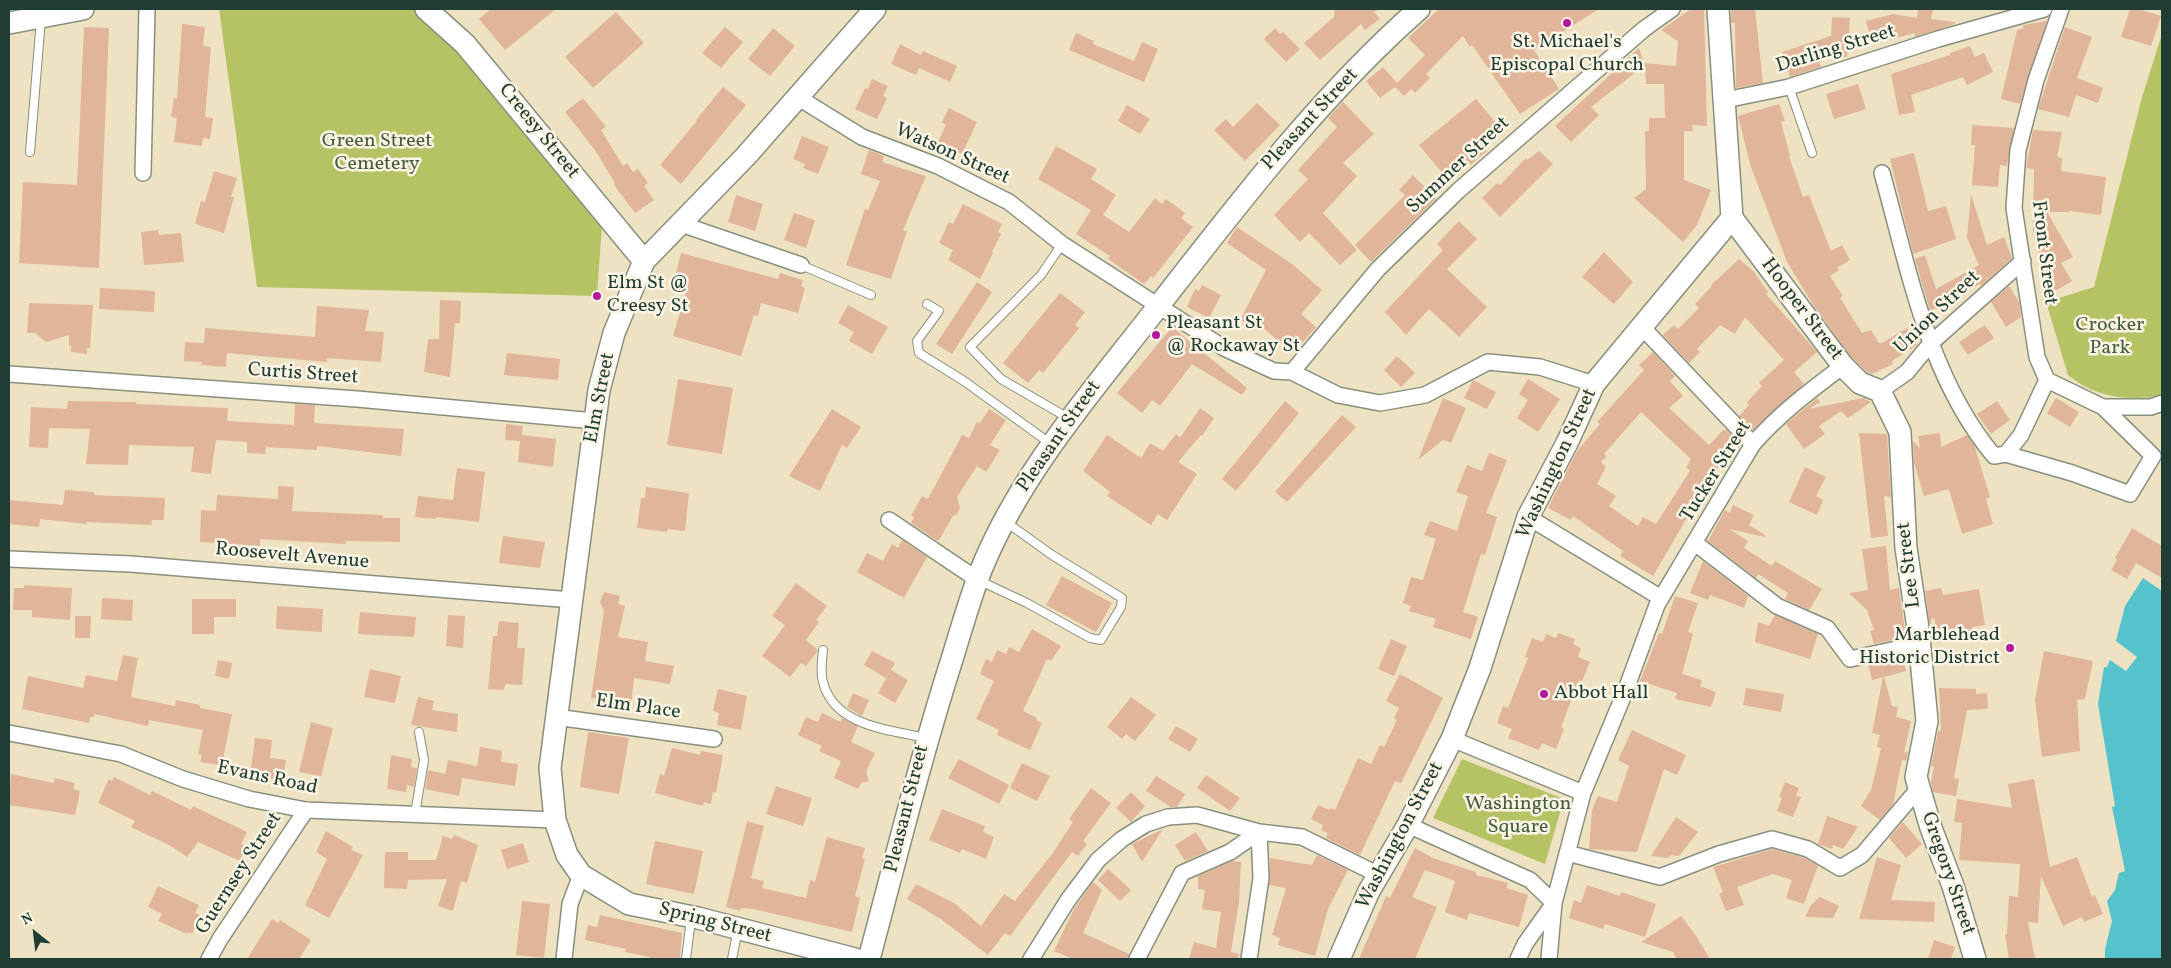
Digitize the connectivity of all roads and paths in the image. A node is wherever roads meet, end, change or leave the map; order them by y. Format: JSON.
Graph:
{"nodes":[{"id":1,"x":84,"y":9,"type":"edge"},
{"id":2,"x":147,"y":9,"type":"edge"},
{"id":3,"x":426,"y":9,"type":"edge"},
{"id":4,"x":875,"y":9,"type":"edge"},
{"id":5,"x":1419,"y":9,"type":"edge"},
{"id":6,"x":1672,"y":9,"type":"edge"},
{"id":7,"x":1718,"y":9,"type":"edge"},
{"id":8,"x":2044,"y":9,"type":"edge"},
{"id":9,"x":2061,"y":9,"type":"edge"},
{"id":10,"x":41,"y":17,"type":"junction"},
{"id":11,"x":9,"y":23,"type":"edge"},
{"id":12,"x":1789,"y":87,"type":"junction"},
{"id":13,"x":799,"y":98,"type":"junction"},
{"id":14,"x":1725,"y":100,"type":"junction"},
{"id":15,"x":30,"y":152,"type":"dead end"},
{"id":16,"x":1812,"y":153,"type":"dead end"},
{"id":17,"x":143,"y":173,"type":"dead end"},
{"id":18,"x":1882,"y":173,"type":"dead end"},
{"id":19,"x":1732,"y":218,"type":"junction"},
{"id":20,"x":678,"y":223,"type":"junction"},
{"id":21,"x":1062,"y":244,"type":"junction"},
{"id":22,"x":644,"y":261,"type":"junction"},
{"id":23,"x":2023,"y":261,"type":"junction"},
{"id":24,"x":801,"y":265,"type":"joint"},
{"id":25,"x":871,"y":295,"type":"dead end"},
{"id":26,"x":927,"y":304,"type":"dead end"},
{"id":27,"x":1158,"y":306,"type":"junction"},
{"id":28,"x":1642,"y":327,"type":"junction"},
{"id":29,"x":1931,"y":343,"type":"junction"},
{"id":30,"x":1843,"y":366,"type":"junction"},
{"id":31,"x":1292,"y":372,"type":"junction"},
{"id":32,"x":9,"y":374,"type":"edge"},
{"id":33,"x":2047,"y":380,"type":"junction"},
{"id":34,"x":1594,"y":384,"type":"junction"},
{"id":35,"x":1880,"y":391,"type":"junction"},
{"id":36,"x":2162,"y":403,"type":"edge"},
{"id":37,"x":2103,"y":407,"type":"junction"},
{"id":38,"x":1070,"y":419,"type":"junction"},
{"id":39,"x":594,"y":421,"type":"junction"},
{"id":40,"x":1753,"y":444,"type":"junction"},
{"id":41,"x":1052,"y":445,"type":"junction"},
{"id":42,"x":2000,"y":455,"type":"junction"},
{"id":43,"x":1528,"y":517,"type":"junction"},
{"id":44,"x":890,"y":520,"type":"dead end"},
{"id":45,"x":1006,"y":522,"type":"junction"},
{"id":46,"x":1695,"y":543,"type":"junction"},
{"id":47,"x":9,"y":559,"type":"edge"},
{"id":48,"x":978,"y":580,"type":"junction"},
{"id":49,"x":1661,"y":598,"type":"junction"},
{"id":50,"x":572,"y":600,"type":"junction"},
{"id":51,"x":1920,"y":644,"type":"junction"},
{"id":52,"x":823,"y":650,"type":"dead end"},
{"id":53,"x":556,"y":717,"type":"junction"},
{"id":54,"x":419,"y":732,"type":"dead end"},
{"id":55,"x":9,"y":733,"type":"edge"},
{"id":56,"x":927,"y":738,"type":"junction"},
{"id":57,"x":714,"y":739,"type":"dead end"},
{"id":58,"x":1452,"y":739,"type":"junction"},
{"id":59,"x":1919,"y":788,"type":"junction"},
{"id":60,"x":1583,"y":793,"type":"junction"},
{"id":61,"x":306,"y":810,"type":"junction"},
{"id":62,"x":414,"y":814,"type":"junction"},
{"id":63,"x":554,"y":820,"type":"junction"},
{"id":64,"x":1408,"y":825,"type":"junction"},
{"id":65,"x":1259,"y":832,"type":"junction"},
{"id":66,"x":1567,"y":854,"type":"junction"},
{"id":67,"x":581,"y":875,"type":"junction"},
{"id":68,"x":1379,"y":875,"type":"junction"},
{"id":69,"x":1554,"y":903,"type":"junction"},
{"id":70,"x":692,"y":917,"type":"junction"},
{"id":71,"x":738,"y":929,"type":"junction"},
{"id":72,"x":209,"y":959,"type":"edge"},
{"id":73,"x":564,"y":959,"type":"edge"},
{"id":74,"x":686,"y":959,"type":"edge"},
{"id":75,"x":732,"y":959,"type":"edge"},
{"id":76,"x":855,"y":959,"type":"edge"},
{"id":77,"x":869,"y":959,"type":"edge"},
{"id":78,"x":1031,"y":959,"type":"edge"},
{"id":79,"x":1137,"y":959,"type":"edge"},
{"id":80,"x":1249,"y":959,"type":"edge"},
{"id":81,"x":1339,"y":959,"type":"edge"},
{"id":82,"x":1518,"y":959,"type":"edge"},
{"id":83,"x":1549,"y":959,"type":"edge"},
{"id":84,"x":1975,"y":959,"type":"edge"}],
"edges":[{"from":1,"to":10,"type":"main road"},
{"from":2,"to":17,"type":"street"},
{"from":3,"to":22,"type":"main road","name":"Creesy Street"},
{"from":4,"to":13,"type":"main road","name":"Elm Street"},
{"from":5,"to":27,"type":"main road","name":"Pleasant Street"},
{"from":6,"to":31,"type":"street","name":"Summer Street"},
{"from":7,"to":14,"type":"main road"},
{"from":8,"to":12,"type":"street","name":"Darling Street"},
{"from":9,"to":23,"type":"street","name":"Front Street"},
{"from":10,"to":11,"type":"main road"},
{"from":10,"to":15,"type":"lane"},
{"from":12,"to":14,"type":"street","name":"Darling Street"},
{"from":12,"to":16,"type":"lane"},
{"from":13,"to":20,"type":"main road","name":"Elm Street"},
{"from":13,"to":21,"type":"street","name":"Watson Street"},
{"from":14,"to":19,"type":"main road"},
{"from":18,"to":29,"type":"street"},
{"from":19,"to":28,"type":"main road","name":"Washington Street"},
{"from":19,"to":30,"type":"main road","name":"Hooper Street"},
{"from":20,"to":22,"type":"main road","name":"Elm Street"},
{"from":20,"to":24,"type":"street"},
{"from":21,"to":27,"type":"street","name":"Watson Street"},
{"from":21,"to":38,"type":"lane"},
{"from":22,"to":39,"type":"main road","name":"Elm Street"},
{"from":23,"to":29,"type":"street","name":"Union Street"},
{"from":23,"to":33,"type":"street","name":"Front Street"},
{"from":24,"to":25,"type":"lane"},
{"from":26,"to":41,"type":"lane"},
{"from":27,"to":31,"type":"street","name":"Watson Street"},
{"from":27,"to":38,"type":"main road","name":"Pleasant Street"},
{"from":28,"to":34,"type":"main road","name":"Washington Street"},
{"from":28,"to":40,"type":"street"},
{"from":29,"to":35,"type":"street","name":"Union Street"},
{"from":29,"to":42,"type":"street"},
{"from":30,"to":35,"type":"main road","name":"Hooper Street"},
{"from":30,"to":40,"type":"street","name":"Tucker Street"},
{"from":31,"to":34,"type":"street","name":"Watson Street"},
{"from":32,"to":39,"type":"street","name":"Curtis Street"},
{"from":33,"to":37,"type":"street"},
{"from":33,"to":42,"type":"street"},
{"from":34,"to":43,"type":"main road","name":"Washington Street"},
{"from":35,"to":51,"type":"main road","name":"Lee Street"},
{"from":36,"to":37,"type":"street"},
{"from":37,"to":42,"type":"street"},
{"from":38,"to":41,"type":"main road","name":"Pleasant Street"},
{"from":39,"to":50,"type":"main road","name":"Elm Street"},
{"from":40,"to":46,"type":"street","name":"Tucker Street"},
{"from":41,"to":45,"type":"main road","name":"Pleasant Street"},
{"from":43,"to":49,"type":"street"},
{"from":43,"to":58,"type":"main road","name":"Washington Street"},
{"from":44,"to":48,"type":"street"},
{"from":45,"to":48,"type":"main road","name":"Pleasant Street"},
{"from":45,"to":48,"type":"lane"},
{"from":46,"to":49,"type":"street"},
{"from":46,"to":51,"type":"street"},
{"from":47,"to":50,"type":"street","name":"Roosevelt Avenue"},
{"from":48,"to":56,"type":"main road","name":"Pleasant Street"},
{"from":49,"to":60,"type":"street"},
{"from":50,"to":53,"type":"main road","name":"Elm Street"},
{"from":51,"to":59,"type":"main road","name":"Lee Street"},
{"from":52,"to":56,"type":"lane"},
{"from":53,"to":57,"type":"street","name":"Elm Place"},
{"from":53,"to":63,"type":"main road","name":"Elm Street"},
{"from":54,"to":62,"type":"lane"},
{"from":55,"to":61,"type":"street","name":"Evans Road"},
{"from":56,"to":77,"type":"main road","name":"Pleasant Street"},
{"from":58,"to":60,"type":"street"},
{"from":58,"to":64,"type":"main road","name":"Washington Street"},
{"from":59,"to":66,"type":"street"},
{"from":59,"to":84,"type":"main road","name":"Gregory Street"},
{"from":60,"to":66,"type":"street"},
{"from":61,"to":62,"type":"street","name":"Evans Road"},
{"from":61,"to":72,"type":"street","name":"Guernsey Street"},
{"from":62,"to":63,"type":"street","name":"Evans Road"},
{"from":63,"to":67,"type":"main road","name":"Elm Street"},
{"from":64,"to":68,"type":"main road","name":"Washington Street"},
{"from":64,"to":69,"type":"street"},
{"from":65,"to":68,"type":"street"},
{"from":65,"to":78,"type":"street"},
{"from":65,"to":79,"type":"street"},
{"from":65,"to":80,"type":"street"},
{"from":66,"to":69,"type":"street"},
{"from":67,"to":70,"type":"main road","name":"Spring Street"},
{"from":67,"to":73,"type":"street"},
{"from":68,"to":81,"type":"main road","name":"Washington Street"},
{"from":69,"to":82,"type":"street"},
{"from":69,"to":83,"type":"street"},
{"from":70,"to":71,"type":"main road","name":"Spring Street"},
{"from":70,"to":74,"type":"lane"},
{"from":71,"to":75,"type":"lane"},
{"from":71,"to":76,"type":"main road","name":"Spring Street"}]}
